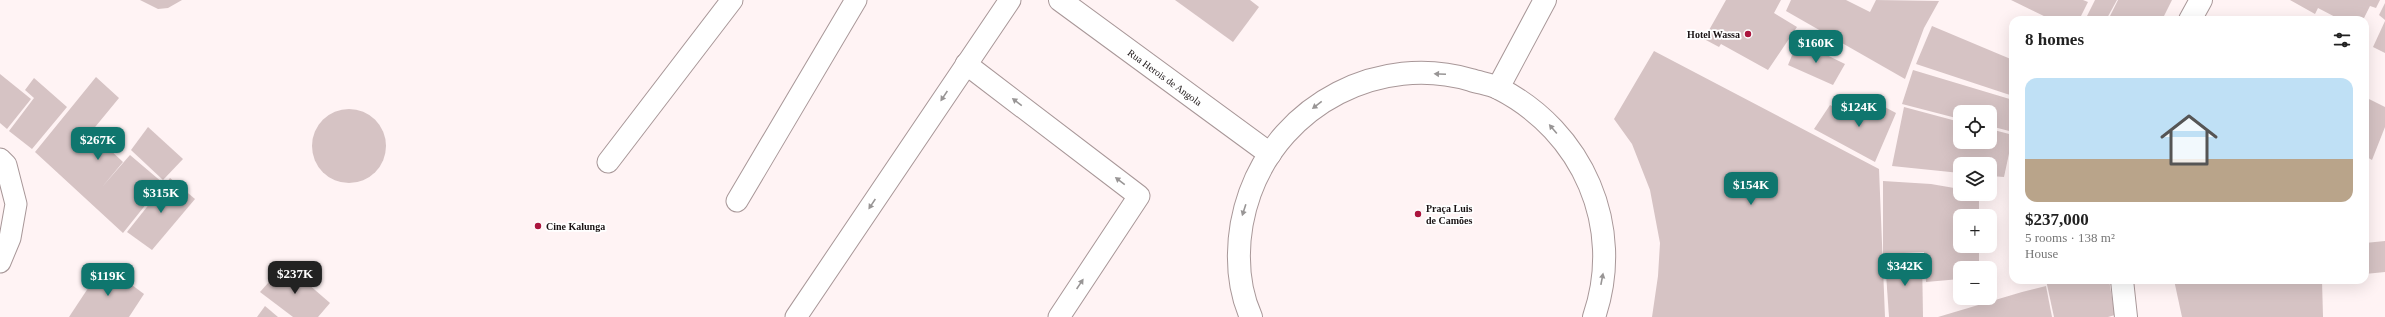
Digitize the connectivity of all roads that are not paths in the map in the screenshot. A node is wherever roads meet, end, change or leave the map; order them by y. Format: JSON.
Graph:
{"nodes":[{"id":1,"x":732,"y":0,"type":"edge"},
{"id":2,"x":856,"y":0,"type":"edge"},
{"id":3,"x":1010,"y":0,"type":"edge"},
{"id":4,"x":1060,"y":0,"type":"edge"},
{"id":5,"x":1545,"y":0,"type":"edge"},
{"id":6,"x":2201,"y":0,"type":"edge"},
{"id":7,"x":2192,"y":16,"type":"edge"},
{"id":8,"x":966,"y":64,"type":"junction"},
{"id":9,"x":1498,"y":88,"type":"junction"},
{"id":10,"x":1270,"y":154,"type":"junction"},
{"id":11,"x":0,"y":159,"type":"edge"},
{"id":12,"x":608,"y":162,"type":"dead end"},
{"id":13,"x":737,"y":201,"type":"dead end"},
{"id":14,"x":0,"y":262,"type":"edge"},
{"id":15,"x":2122,"y":284,"type":"edge"},
{"id":16,"x":796,"y":317,"type":"edge"},
{"id":17,"x":1059,"y":317,"type":"edge"},
{"id":18,"x":1251,"y":317,"type":"edge"},
{"id":19,"x":1594,"y":317,"type":"edge"},
{"id":20,"x":2126,"y":317,"type":"edge"}],
"edges":[{"from":1,"to":12,"type":"lane"},
{"from":2,"to":13,"type":"lane"},
{"from":3,"to":8,"type":"lane"},
{"from":4,"to":10,"type":"main road","name":"Rua Herois de Angola"},
{"from":5,"to":9,"type":"main road"},
{"from":6,"to":7,"type":"main road"},
{"from":8,"to":16,"type":"lane","one_way":true},
{"from":17,"to":8,"type":"lane","one_way":true},
{"from":9,"to":10,"type":"main road","one_way":true},
{"from":19,"to":9,"type":"main road","one_way":true},
{"from":10,"to":18,"type":"main road","one_way":true},
{"from":11,"to":14,"type":"lane"},
{"from":15,"to":20,"type":"main road"}]}
